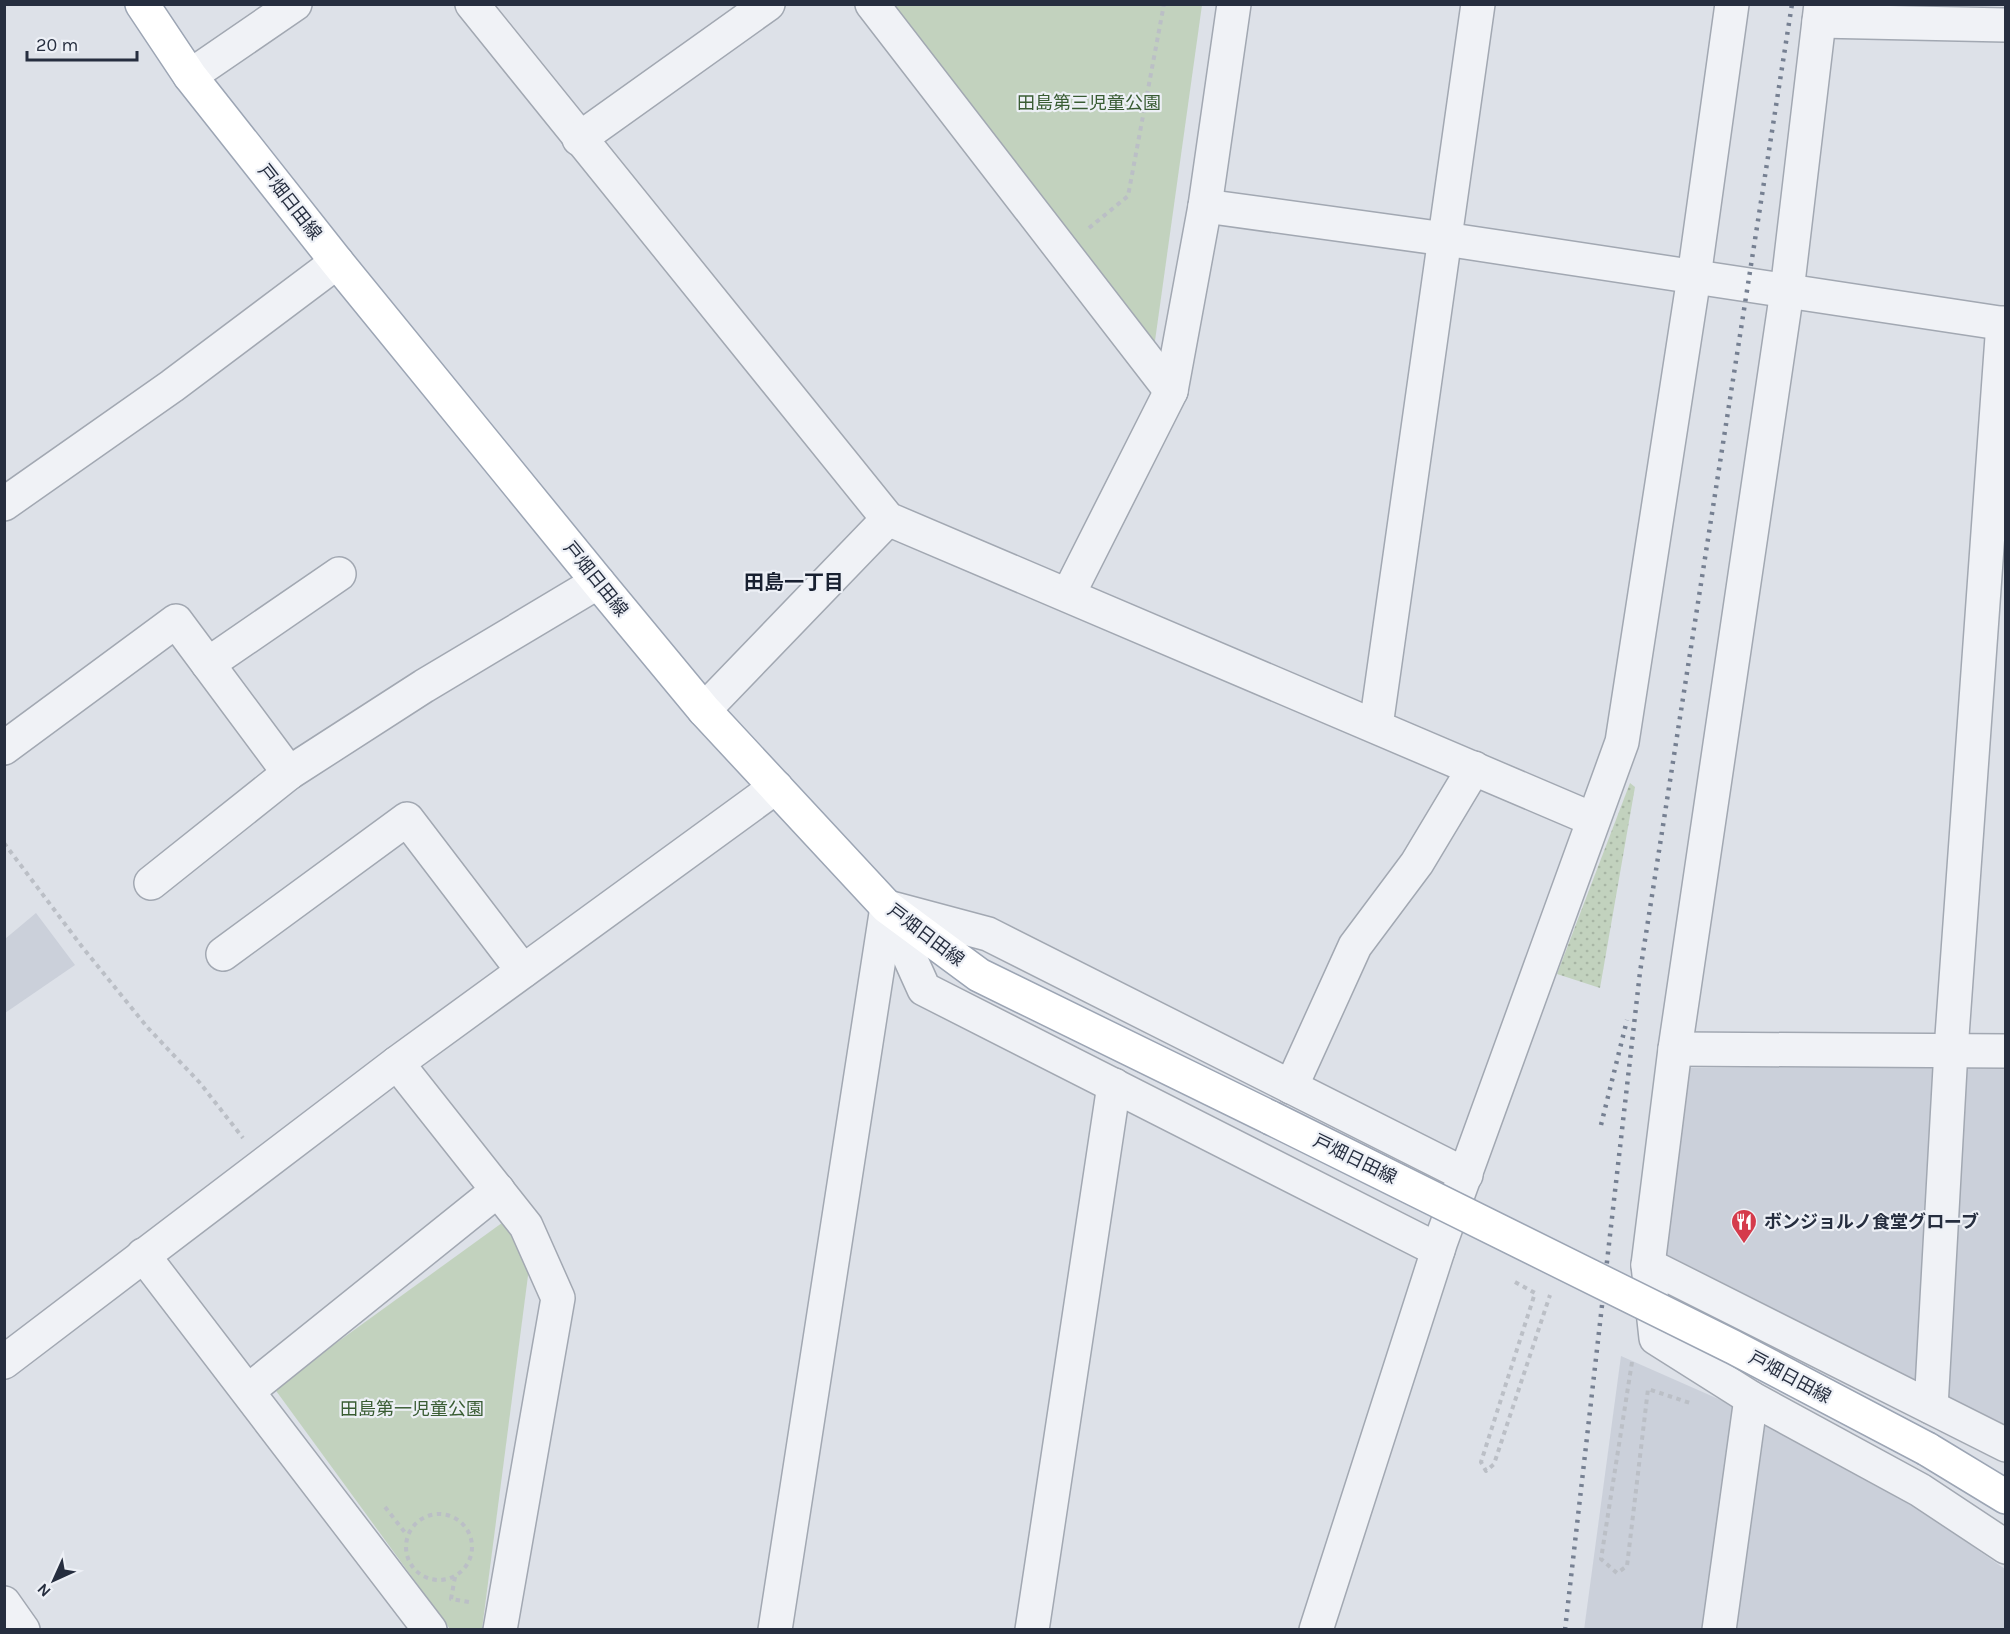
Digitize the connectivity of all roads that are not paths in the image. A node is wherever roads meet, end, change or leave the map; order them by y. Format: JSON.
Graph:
{"nodes":[{"id":1,"x":142,"y":4,"type":"edge"},
{"id":2,"x":296,"y":4,"type":"edge"},
{"id":3,"x":472,"y":4,"type":"edge"},
{"id":4,"x":768,"y":4,"type":"edge"},
{"id":5,"x":872,"y":4,"type":"edge"},
{"id":6,"x":1234,"y":4,"type":"edge"},
{"id":7,"x":1478,"y":4,"type":"edge"},
{"id":8,"x":1732,"y":4,"type":"edge"},
{"id":9,"x":1820,"y":13,"type":"edge"},
{"id":10,"x":2006,"y":25,"type":"edge"},
{"id":11,"x":190,"y":76,"type":"junction"},
{"id":12,"x":579,"y":139,"type":"junction"},
{"id":13,"x":1205,"y":206,"type":"junction"},
{"id":14,"x":1445,"y":239,"type":"junction"},
{"id":15,"x":337,"y":262,"type":"junction"},
{"id":16,"x":1694,"y":277,"type":"junction"},
{"id":17,"x":1787,"y":291,"type":"junction"},
{"id":18,"x":2004,"y":324,"type":"edge"},
{"id":19,"x":1170,"y":391,"type":"junction"},
{"id":20,"x":4,"y":504,"type":"edge"},
{"id":21,"x":888,"y":519,"type":"junction"},
{"id":22,"x":339,"y":574,"type":"dead end"},
{"id":23,"x":598,"y":582,"type":"junction"},
{"id":24,"x":1068,"y":595,"type":"junction"},
{"id":25,"x":208,"y":664,"type":"junction"},
{"id":26,"x":704,"y":710,"type":"junction"},
{"id":27,"x":1376,"y":726,"type":"junction"},
{"id":28,"x":4,"y":748,"type":"edge"},
{"id":29,"x":1474,"y":768,"type":"junction"},
{"id":30,"x":289,"y":773,"type":"junction"},
{"id":31,"x":776,"y":787,"type":"junction"},
{"id":32,"x":1592,"y":819,"type":"junction"},
{"id":33,"x":151,"y":883,"type":"dead end"},
{"id":34,"x":887,"y":907,"type":"junction"},
{"id":35,"x":223,"y":954,"type":"dead end"},
{"id":36,"x":523,"y":971,"type":"junction"},
{"id":37,"x":1675,"y":1049,"type":"junction"},
{"id":38,"x":1951,"y":1050,"type":"junction"},
{"id":39,"x":2006,"y":1051,"type":"edge"},
{"id":40,"x":397,"y":1063,"type":"junction"},
{"id":41,"x":1114,"y":1085,"type":"junction"},
{"id":42,"x":1291,"y":1088,"type":"junction"},
{"id":43,"x":1466,"y":1175,"type":"junction"},
{"id":44,"x":498,"y":1190,"type":"junction"},
{"id":45,"x":1438,"y":1250,"type":"junction"},
{"id":46,"x":143,"y":1255,"type":"junction"},
{"id":47,"x":1648,"y":1264,"type":"junction"},
{"id":48,"x":4,"y":1362,"type":"edge"},
{"id":49,"x":248,"y":1391,"type":"junction"},
{"id":50,"x":1751,"y":1398,"type":"junction"},
{"id":51,"x":1930,"y":1407,"type":"junction"},
{"id":52,"x":2006,"y":1444,"type":"edge"},
{"id":53,"x":2006,"y":1497,"type":"edge"},
{"id":54,"x":2006,"y":1547,"type":"edge"},
{"id":55,"x":4,"y":1603,"type":"edge"},
{"id":56,"x":23,"y":1629,"type":"edge"},
{"id":57,"x":430,"y":1629,"type":"edge"},
{"id":58,"x":500,"y":1629,"type":"edge"},
{"id":59,"x":775,"y":1629,"type":"edge"},
{"id":60,"x":1032,"y":1629,"type":"edge"},
{"id":61,"x":1316,"y":1629,"type":"edge"},
{"id":62,"x":1719,"y":1629,"type":"edge"}],
"edges":[{"from":1,"to":11,"type":"main road","name":"戸畑日田線"},
{"from":2,"to":11,"type":"street"},
{"from":3,"to":12,"type":"street"},
{"from":4,"to":12,"type":"street"},
{"from":5,"to":19,"type":"street"},
{"from":6,"to":13,"type":"street"},
{"from":7,"to":14,"type":"street"},
{"from":8,"to":16,"type":"street"},
{"from":9,"to":10,"type":"street"},
{"from":9,"to":17,"type":"street"},
{"from":11,"to":15,"type":"main road","name":"戸畑日田線"},
{"from":12,"to":21,"type":"street"},
{"from":13,"to":14,"type":"street"},
{"from":13,"to":19,"type":"street"},
{"from":14,"to":16,"type":"street"},
{"from":14,"to":27,"type":"street"},
{"from":15,"to":20,"type":"street"},
{"from":15,"to":23,"type":"main road","name":"戸畑日田線"},
{"from":16,"to":17,"type":"street"},
{"from":16,"to":32,"type":"street"},
{"from":17,"to":18,"type":"street"},
{"from":17,"to":37,"type":"street"},
{"from":18,"to":38,"type":"street"},
{"from":19,"to":24,"type":"street"},
{"from":21,"to":24,"type":"street"},
{"from":21,"to":26,"type":"street"},
{"from":22,"to":25,"type":"street"},
{"from":23,"to":26,"type":"main road","name":"戸畑日田線"},
{"from":23,"to":30,"type":"street"},
{"from":24,"to":27,"type":"street"},
{"from":25,"to":28,"type":"street"},
{"from":25,"to":30,"type":"street"},
{"from":26,"to":31,"type":"main road","name":"戸畑日田線"},
{"from":27,"to":29,"type":"street"},
{"from":29,"to":32,"type":"street"},
{"from":29,"to":42,"type":"street"},
{"from":30,"to":33,"type":"street"},
{"from":31,"to":34,"type":"main road","name":"戸畑日田線"},
{"from":31,"to":36,"type":"street"},
{"from":32,"to":43,"type":"street"},
{"from":34,"to":41,"type":"street"},
{"from":34,"to":42,"type":"street"},
{"from":34,"to":53,"type":"main road","name":"戸畑日田線","bridge":true},
{"from":34,"to":59,"type":"street"},
{"from":35,"to":36,"type":"street"},
{"from":36,"to":40,"type":"street"},
{"from":37,"to":38,"type":"street"},
{"from":37,"to":47,"type":"street"},
{"from":38,"to":39,"type":"street"},
{"from":38,"to":51,"type":"street"},
{"from":40,"to":44,"type":"street"},
{"from":40,"to":46,"type":"street"},
{"from":41,"to":45,"type":"street"},
{"from":41,"to":60,"type":"street"},
{"from":42,"to":43,"type":"street"},
{"from":43,"to":45,"type":"street"},
{"from":44,"to":49,"type":"street"},
{"from":44,"to":58,"type":"street"},
{"from":45,"to":61,"type":"street"},
{"from":46,"to":48,"type":"street"},
{"from":46,"to":49,"type":"street"},
{"from":47,"to":50,"type":"street"},
{"from":47,"to":51,"type":"street"},
{"from":49,"to":57,"type":"street"},
{"from":50,"to":54,"type":"street"},
{"from":50,"to":62,"type":"street"},
{"from":51,"to":52,"type":"street"},
{"from":55,"to":56,"type":"street"}]}
